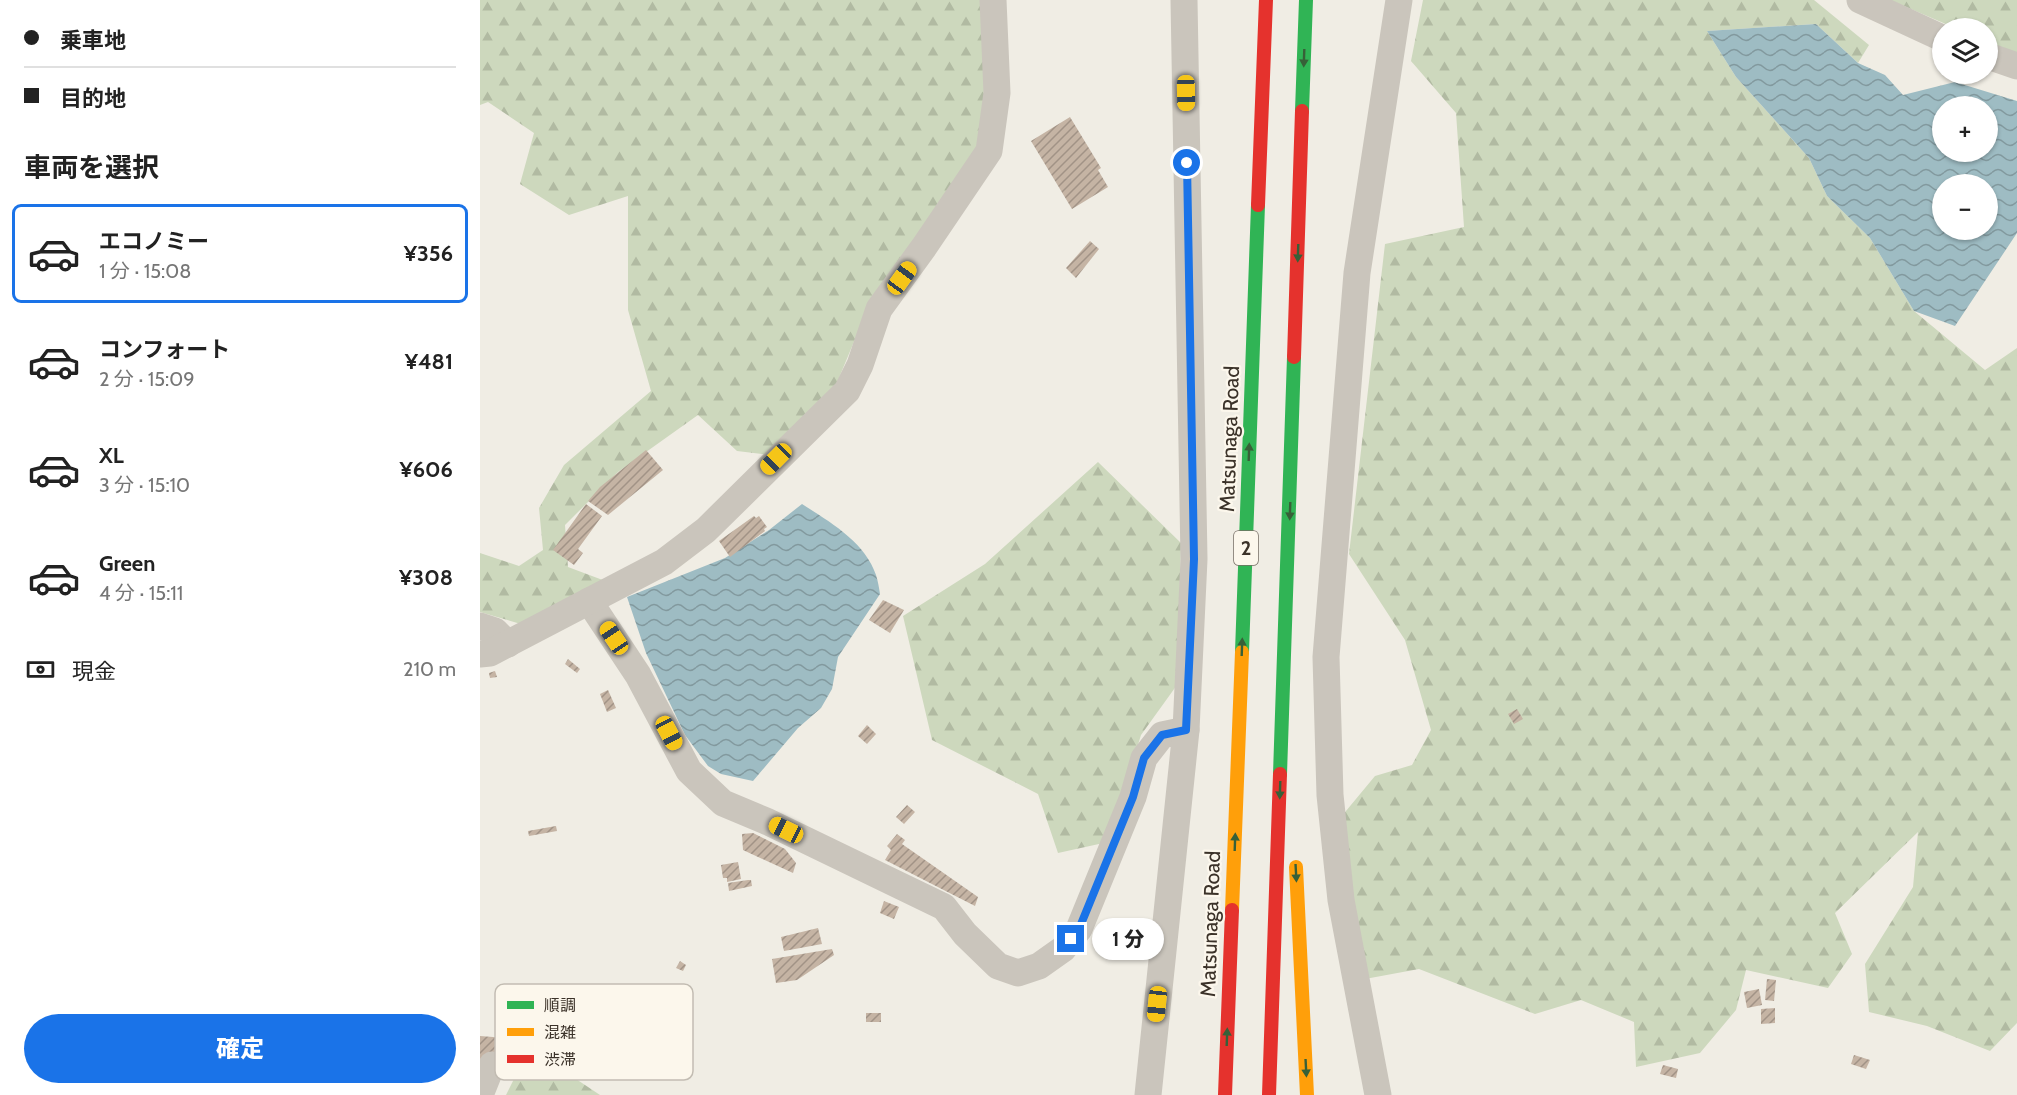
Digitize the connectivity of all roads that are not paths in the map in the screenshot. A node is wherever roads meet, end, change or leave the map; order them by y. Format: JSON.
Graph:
{"nodes":[{"id":1,"x":993,"y":0,"type":"edge"},
{"id":2,"x":1184,"y":0,"type":"edge"},
{"id":3,"x":1266,"y":0,"type":"edge"},
{"id":4,"x":1306,"y":0,"type":"edge"},
{"id":5,"x":1399,"y":0,"type":"edge"},
{"id":6,"x":1860,"y":0,"type":"edge"},
{"id":7,"x":1932,"y":33,"type":"edge"},
{"id":8,"x":1998,"y":59,"type":"edge"},
{"id":9,"x":2017,"y":66,"type":"edge"},
{"id":10,"x":589,"y":601,"type":"junction"},
{"id":11,"x":480,"y":626,"type":"edge"},
{"id":12,"x":508,"y":644,"type":"junction"},
{"id":13,"x":1285,"y":647,"type":"junction"},
{"id":14,"x":480,"y":654,"type":"edge"},
{"id":15,"x":1186,"y":730,"type":"junction"},
{"id":16,"x":1293,"y":802,"type":"dead end"},
{"id":17,"x":1295,"y":850,"type":"dead end"},
{"id":18,"x":492,"y":1065,"type":"dead end"},
{"id":19,"x":480,"y":1095,"type":"edge"},
{"id":20,"x":1148,"y":1095,"type":"edge"},
{"id":21,"x":1225,"y":1095,"type":"edge"},
{"id":22,"x":1269,"y":1095,"type":"edge"},
{"id":23,"x":1307,"y":1095,"type":"edge"},
{"id":24,"x":1378,"y":1095,"type":"edge"}],
"edges":[{"from":1,"to":10,"type":"street"},
{"from":2,"to":15,"type":"street"},
{"from":21,"to":3,"type":"highway","name":"Matsunaga Road","number":"2","one_way":true},
{"from":4,"to":13,"type":"highway","number":"2","one_way":true},
{"from":5,"to":24,"type":"street"},
{"from":6,"to":7,"type":"street"},
{"from":8,"to":9,"type":"street"},
{"from":10,"to":12,"type":"street"},
{"from":10,"to":15,"type":"street"},
{"from":11,"to":12,"type":"street"},
{"from":12,"to":14,"type":"street"},
{"from":13,"to":16,"type":"highway"},
{"from":13,"to":22,"type":"highway","number":"2","one_way":true},
{"from":15,"to":20,"type":"street"},
{"from":17,"to":23,"type":"highway","one_way":true},
{"from":18,"to":19,"type":"street"}]}
